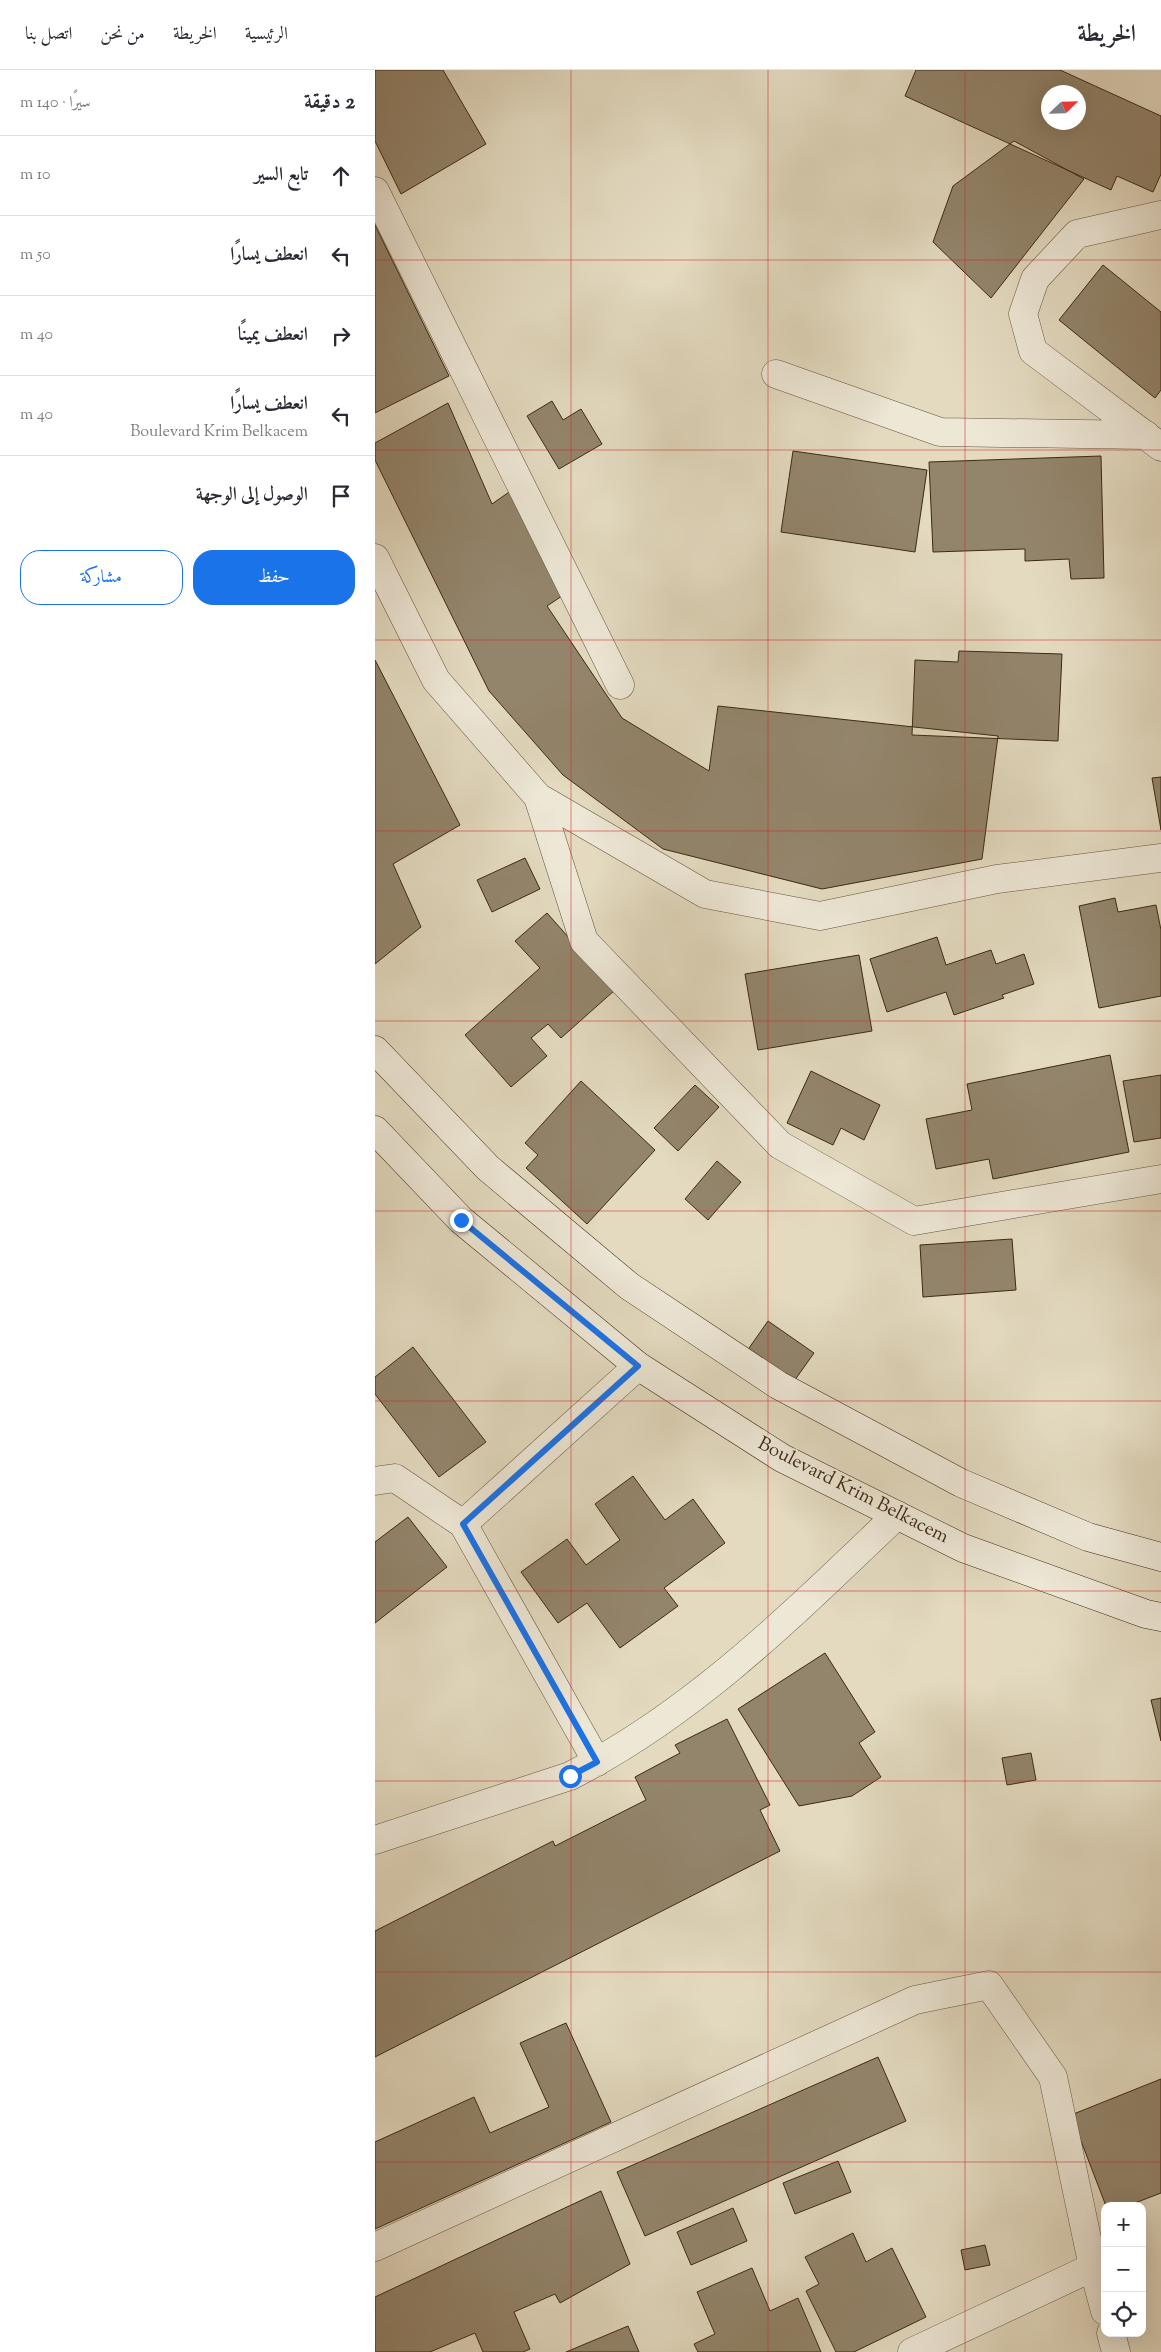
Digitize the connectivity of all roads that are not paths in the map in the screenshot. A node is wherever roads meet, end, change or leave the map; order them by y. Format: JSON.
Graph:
{"nodes":[{"id":1,"x":375,"y":191,"type":"edge"},
{"id":2,"x":1160,"y":216,"type":"edge"},
{"id":3,"x":776,"y":374,"type":"dead end"},
{"id":4,"x":1154,"y":441,"type":"edge"},
{"id":5,"x":375,"y":558,"type":"edge"},
{"id":6,"x":620,"y":685,"type":"dead end"},
{"id":7,"x":538,"y":797,"type":"junction"},
{"id":8,"x":1161,"y":858,"type":"edge"},
{"id":9,"x":375,"y":1050,"type":"edge"},
{"id":10,"x":375,"y":1130,"type":"edge"},
{"id":11,"x":1161,"y":1179,"type":"edge"},
{"id":12,"x":638,"y":1366,"type":"junction"},
{"id":13,"x":375,"y":1481,"type":"edge"},
{"id":14,"x":897,"y":1515,"type":"junction"},
{"id":15,"x":463,"y":1524,"type":"junction"},
{"id":16,"x":1161,"y":1556,"type":"edge"},
{"id":17,"x":1161,"y":1617,"type":"edge"},
{"id":18,"x":597,"y":1762,"type":"junction"},
{"id":19,"x":375,"y":1840,"type":"edge"},
{"id":20,"x":375,"y":2247,"type":"edge"},
{"id":21,"x":1093,"y":2267,"type":"junction"},
{"id":22,"x":1101,"y":2296,"type":"edge"},
{"id":23,"x":1112,"y":2337,"type":"edge"},
{"id":24,"x":912,"y":2352,"type":"edge"},
{"id":25,"x":1116,"y":2352,"type":"edge"}],
"edges":[{"from":1,"to":6,"type":"street"},
{"from":2,"to":4,"type":"street"},
{"from":3,"to":4,"type":"street"},
{"from":5,"to":7,"type":"street"},
{"from":7,"to":8,"type":"street"},
{"from":7,"to":11,"type":"street"},
{"from":9,"to":16,"type":"street"},
{"from":10,"to":12,"type":"street","name":"Boulevard Krim Belkacem"},
{"from":12,"to":14,"type":"street","name":"Boulevard Krim Belkacem"},
{"from":12,"to":15,"type":"street"},
{"from":13,"to":15,"type":"street"},
{"from":14,"to":17,"type":"street","name":"Boulevard Krim Belkacem"},
{"from":14,"to":18,"type":"street"},
{"from":15,"to":18,"type":"street"},
{"from":18,"to":19,"type":"street"},
{"from":20,"to":21,"type":"street"},
{"from":21,"to":22,"type":"street"},
{"from":21,"to":24,"type":"street"},
{"from":23,"to":25,"type":"street"}]}
